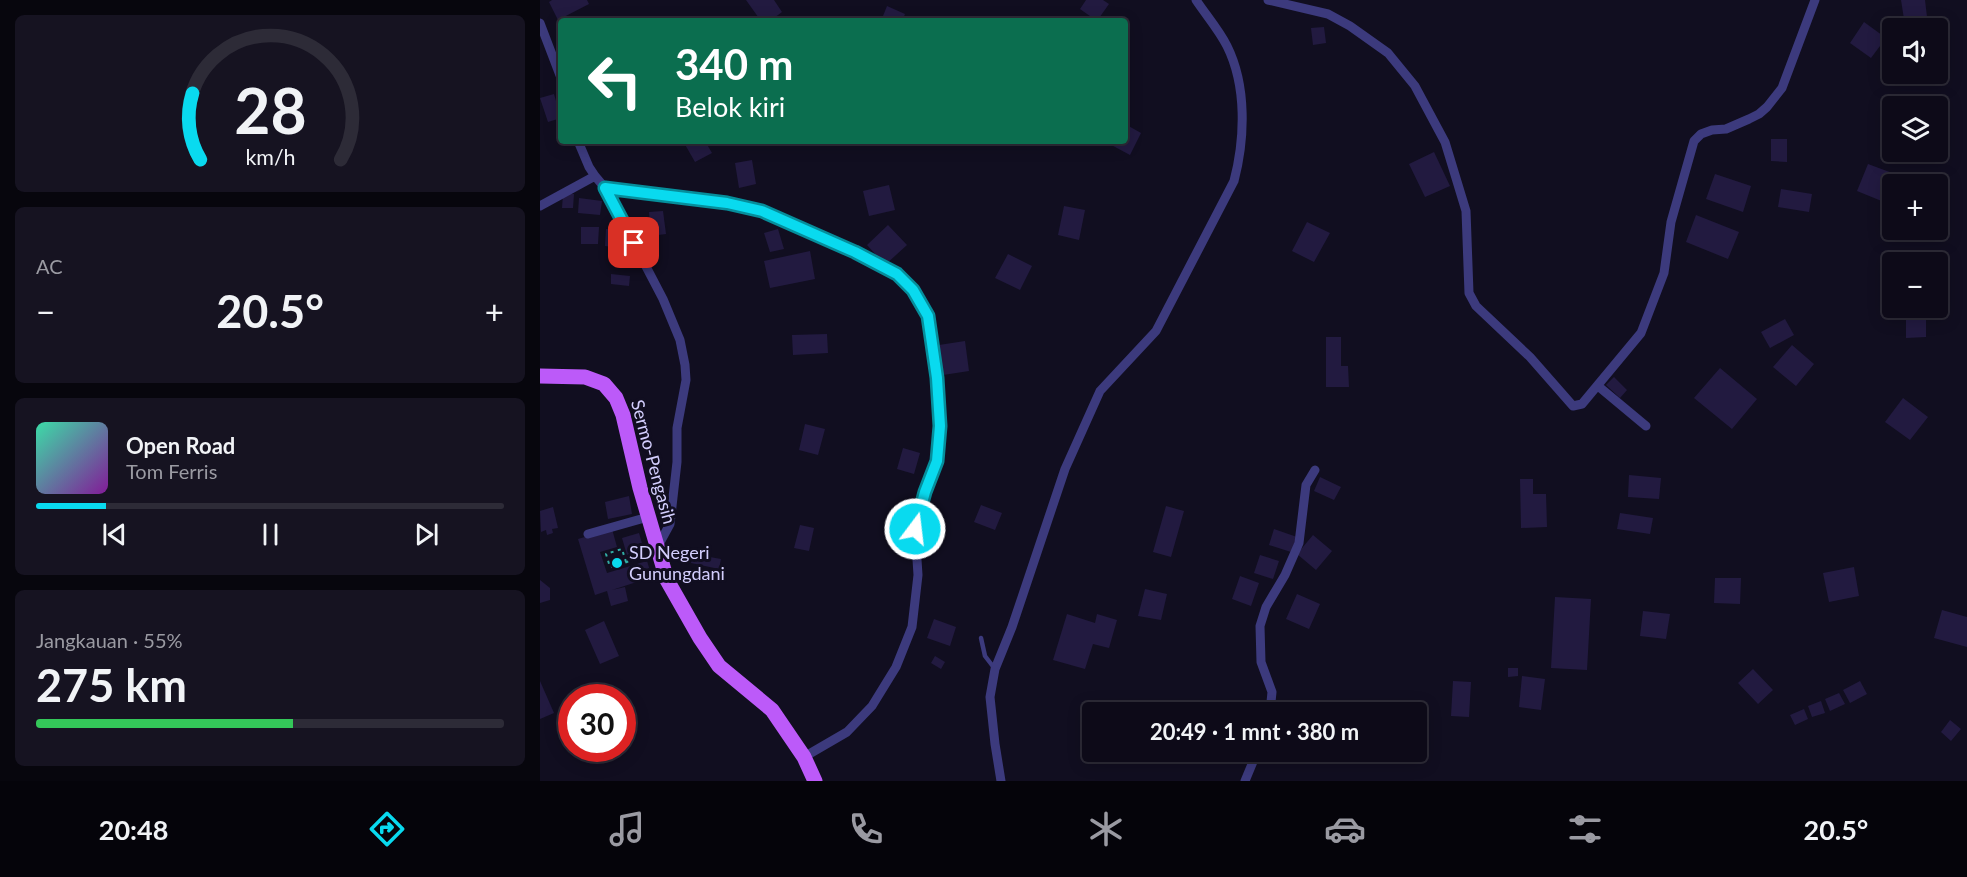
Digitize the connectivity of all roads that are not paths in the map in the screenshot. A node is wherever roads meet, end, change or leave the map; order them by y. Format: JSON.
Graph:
{"nodes":[{"id":1,"x":1196,"y":0,"type":"edge"},
{"id":2,"x":1268,"y":0,"type":"edge"},
{"id":3,"x":1815,"y":0,"type":"edge"},
{"id":4,"x":540,"y":23,"type":"edge"},
{"id":5,"x":558,"y":70,"type":"edge"},
{"id":6,"x":579,"y":144,"type":"edge"},
{"id":7,"x":596,"y":176,"type":"junction"},
{"id":8,"x":605,"y":188,"type":"junction"},
{"id":9,"x":540,"y":206,"type":"edge"},
{"id":10,"x":540,"y":376,"type":"edge"},
{"id":11,"x":1598,"y":386,"type":"junction"},
{"id":12,"x":1646,"y":426,"type":"dead end"},
{"id":13,"x":1315,"y":470,"type":"dead end"},
{"id":14,"x":648,"y":517,"type":"junction"},
{"id":15,"x":588,"y":534,"type":"dead end"},
{"id":16,"x":655,"y":551,"type":"junction"},
{"id":17,"x":981,"y":638,"type":"dead end"},
{"id":18,"x":995,"y":669,"type":"junction"},
{"id":19,"x":1271,"y":702,"type":"edge"},
{"id":20,"x":1253,"y":762,"type":"edge"},
{"id":21,"x":809,"y":772,"type":"edge"},
{"id":22,"x":1001,"y":781,"type":"edge"},
{"id":23,"x":1245,"y":781,"type":"edge"}],
"edges":[{"from":1,"to":18,"type":"street"},
{"from":2,"to":11,"type":"street"},
{"from":3,"to":11,"type":"street"},
{"from":4,"to":5,"type":"street"},
{"from":6,"to":7,"type":"street"},
{"from":7,"to":8,"type":"street"},
{"from":7,"to":9,"type":"street"},
{"from":8,"to":16,"type":"street"},
{"from":8,"to":21,"type":"street"},
{"from":10,"to":14,"type":"main road","name":"Sermo-Pengasih"},
{"from":11,"to":12,"type":"street"},
{"from":13,"to":19,"type":"street"},
{"from":14,"to":15,"type":"street"},
{"from":14,"to":16,"type":"main road","name":"Sermo-Pengasih"},
{"from":16,"to":21,"type":"main road","name":"Sermo-Pengasih"},
{"from":17,"to":18,"type":"lane"},
{"from":18,"to":22,"type":"street"},
{"from":20,"to":23,"type":"street"}]}
